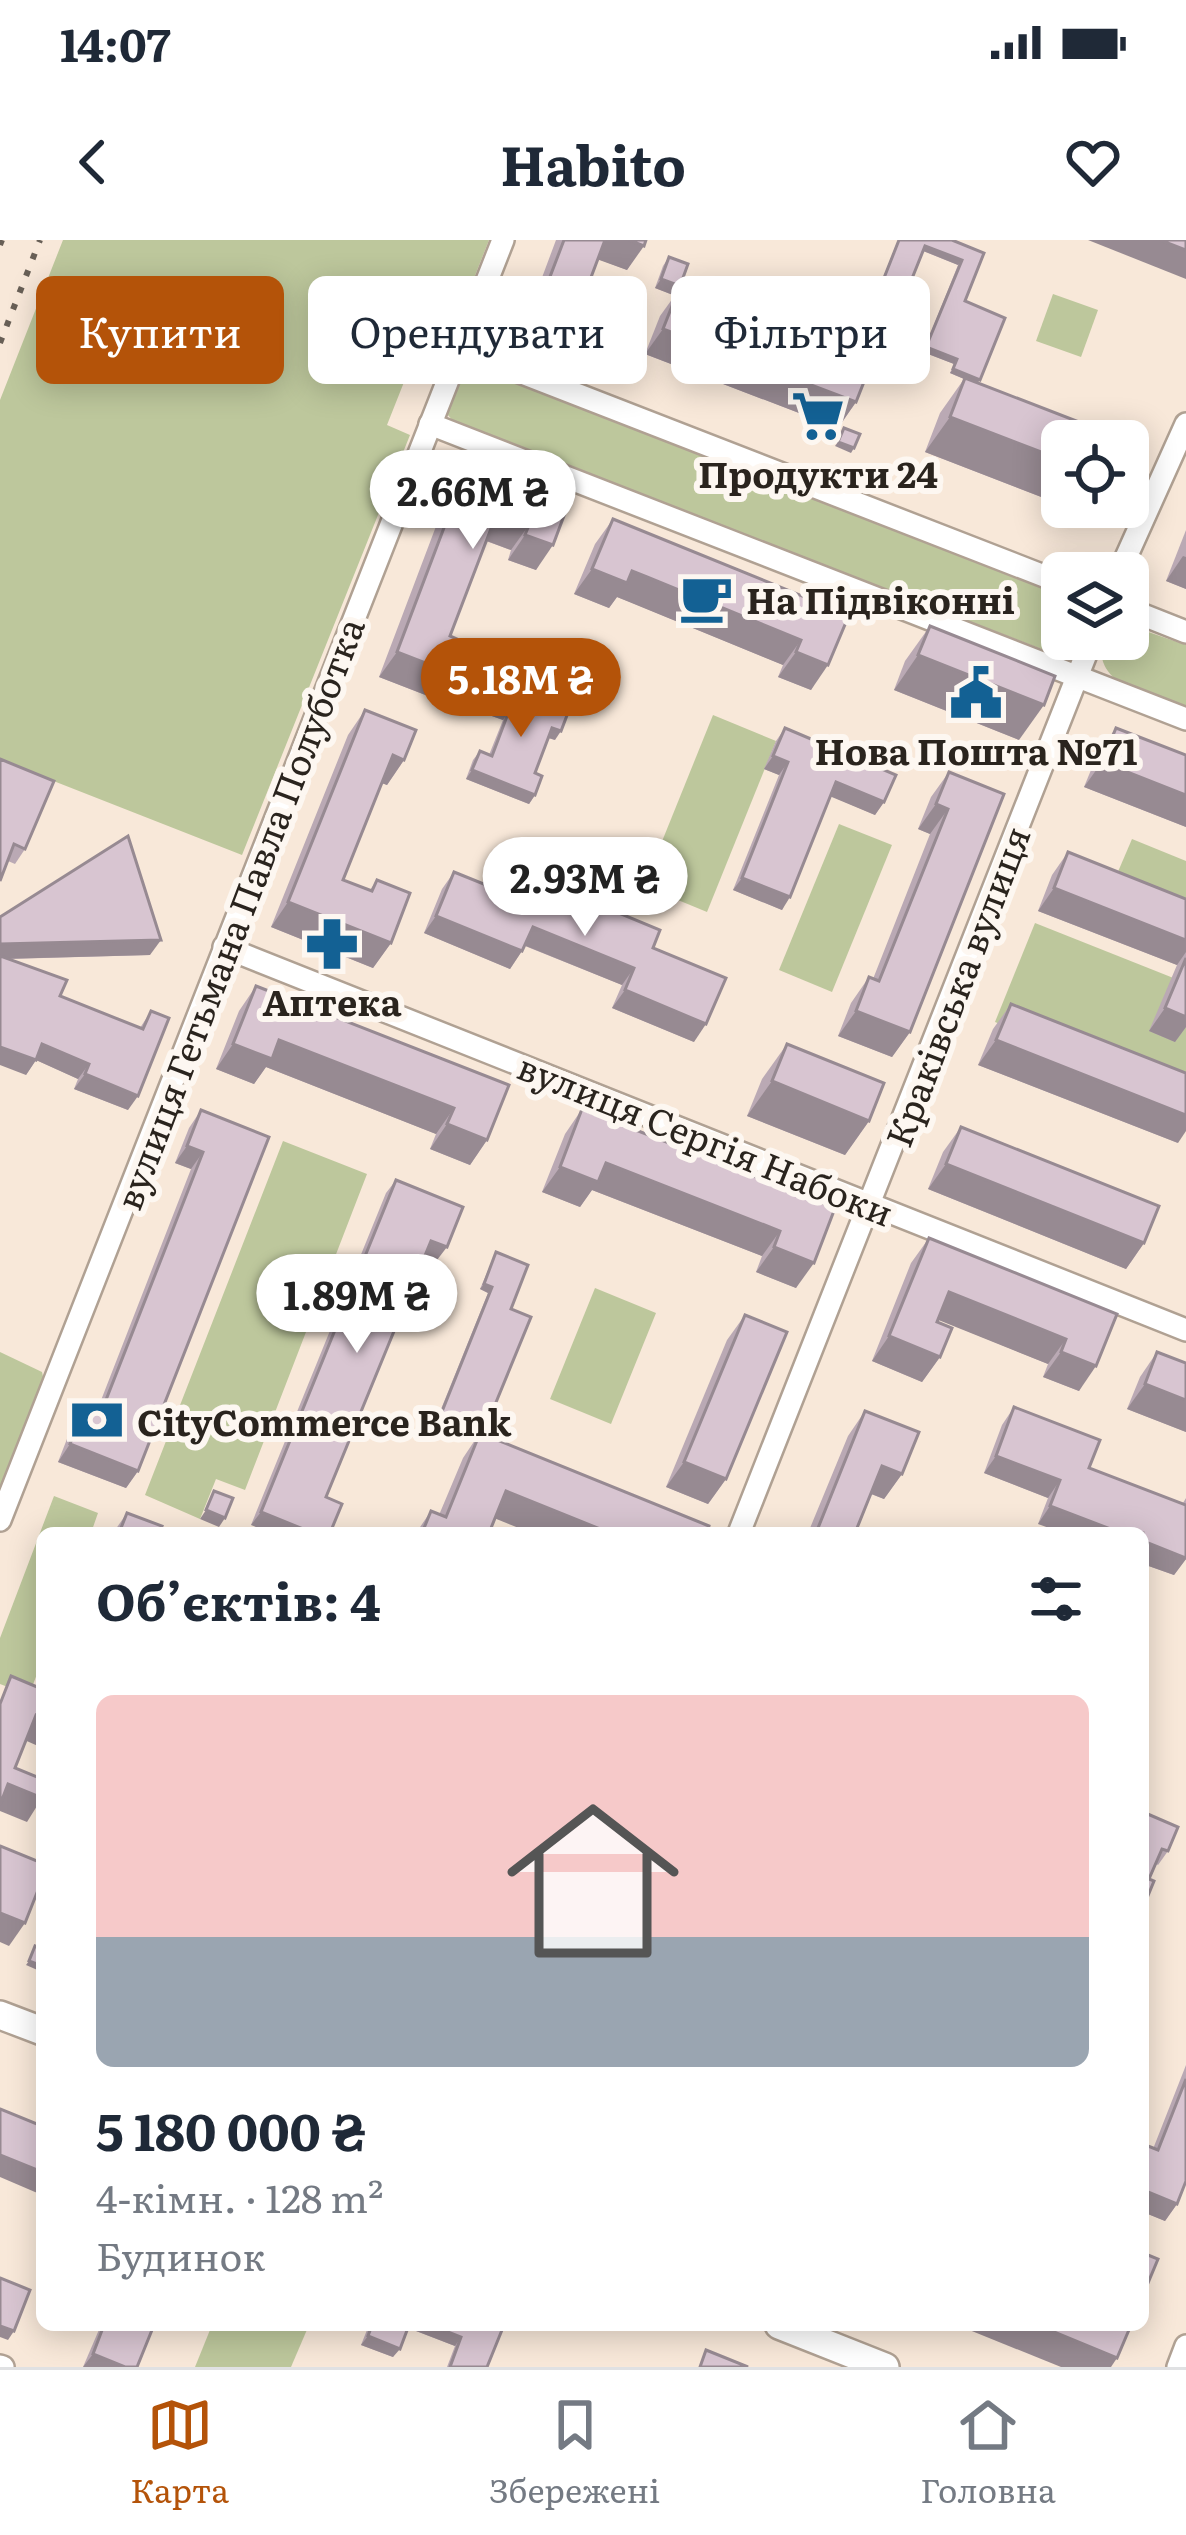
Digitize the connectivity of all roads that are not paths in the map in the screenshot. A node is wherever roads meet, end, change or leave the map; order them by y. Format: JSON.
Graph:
{"nodes":[{"id":1,"x":503,"y":240,"type":"edge"},
{"id":2,"x":488,"y":276,"type":"edge"},
{"id":3,"x":445,"y":384,"type":"edge"},
{"id":4,"x":551,"y":384,"type":"edge"},
{"id":5,"x":430,"y":424,"type":"junction"},
{"id":6,"x":1186,"y":424,"type":"edge"},
{"id":7,"x":1128,"y":552,"type":"edge"},
{"id":8,"x":1041,"y":575,"type":"edge"},
{"id":9,"x":1149,"y":617,"type":"edge"},
{"id":10,"x":1186,"y":632,"type":"edge"},
{"id":11,"x":1083,"y":660,"type":"edge"},
{"id":12,"x":1077,"y":676,"type":"junction"},
{"id":13,"x":1186,"y":719,"type":"edge"},
{"id":14,"x":224,"y":946,"type":"junction"},
{"id":15,"x":870,"y":1203,"type":"junction"},
{"id":16,"x":1186,"y":1330,"type":"edge"},
{"id":17,"x":0,"y":1520,"type":"edge"},
{"id":18,"x":742,"y":1527,"type":"edge"},
{"id":19,"x":0,"y":2014,"type":"edge"},
{"id":20,"x":36,"y":2029,"type":"edge"},
{"id":21,"x":794,"y":2331,"type":"edge"},
{"id":22,"x":1186,"y":2347,"type":"edge"},
{"id":23,"x":885,"y":2367,"type":"edge"},
{"id":24,"x":1178,"y":2367,"type":"edge"}],
"edges":[{"from":1,"to":2,"type":"street","name":"вулиця Гетьмана Павла Полуботка"},
{"from":3,"to":5,"type":"street","name":"вулиця Гетьмана Павла Полуботка"},
{"from":4,"to":8,"type":"street"},
{"from":5,"to":12,"type":"street"},
{"from":5,"to":14,"type":"street","name":"вулиця Гетьмана Павла Полуботка"},
{"from":6,"to":7,"type":"street"},
{"from":9,"to":10,"type":"street"},
{"from":11,"to":12,"type":"street","name":"Краківська вулиця"},
{"from":12,"to":13,"type":"street"},
{"from":12,"to":15,"type":"street","name":"Краківська вулиця"},
{"from":14,"to":15,"type":"street","name":"вулиця Сергія Набоки"},
{"from":14,"to":17,"type":"street","name":"вулиця Гетьмана Павла Полуботка"},
{"from":15,"to":16,"type":"street","name":"вулиця Сергія Набоки"},
{"from":15,"to":18,"type":"street","name":"Краківська вулиця"},
{"from":19,"to":20,"type":"main road"},
{"from":21,"to":23,"type":"main road"},
{"from":22,"to":24,"type":"street"}]}
